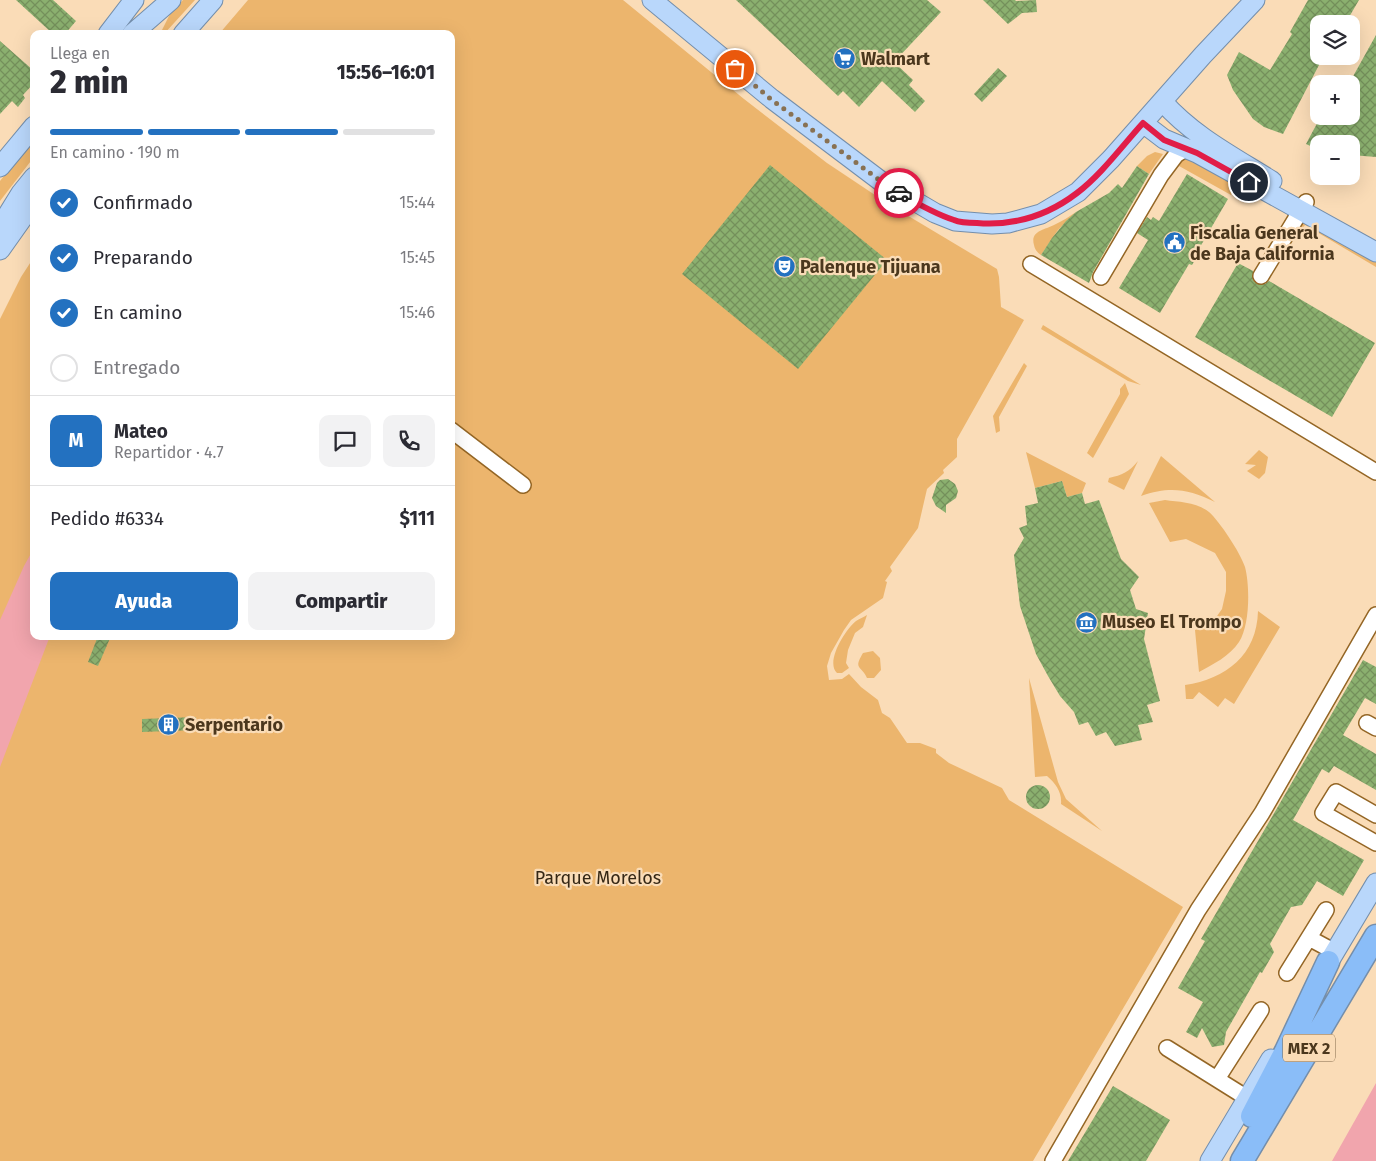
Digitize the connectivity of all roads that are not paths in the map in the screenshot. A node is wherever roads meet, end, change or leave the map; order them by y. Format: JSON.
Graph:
{"nodes":[{"id":1,"x":134,"y":0,"type":"edge"},
{"id":2,"x":171,"y":0,"type":"edge"},
{"id":3,"x":213,"y":0,"type":"edge"},
{"id":4,"x":652,"y":0,"type":"edge"},
{"id":5,"x":1255,"y":0,"type":"edge"},
{"id":6,"x":111,"y":30,"type":"edge"},
{"id":7,"x":137,"y":30,"type":"edge"},
{"id":8,"x":151,"y":30,"type":"edge"},
{"id":9,"x":187,"y":30,"type":"edge"},
{"id":10,"x":1163,"y":102,"type":"junction"},
{"id":11,"x":1143,"y":123,"type":"junction"},
{"id":12,"x":30,"y":131,"type":"edge"},
{"id":13,"x":1187,"y":148,"type":"junction"},
{"id":14,"x":0,"y":167,"type":"edge"},
{"id":15,"x":30,"y":182,"type":"edge"},
{"id":16,"x":1304,"y":206,"type":"junction"},
{"id":17,"x":30,"y":208,"type":"edge"},
{"id":18,"x":0,"y":228,"type":"edge"},
{"id":19,"x":1376,"y":244,"type":"edge"},
{"id":20,"x":0,"y":250,"type":"edge"},
{"id":21,"x":1376,"y":252,"type":"edge"},
{"id":22,"x":1031,"y":264,"type":"dead end"},
{"id":23,"x":1261,"y":276,"type":"dead end"},
{"id":24,"x":1101,"y":277,"type":"dead end"},
{"id":25,"x":455,"y":433,"type":"edge"},
{"id":26,"x":1376,"y":472,"type":"edge"},
{"id":27,"x":523,"y":486,"type":"dead end"},
{"id":28,"x":1376,"y":615,"type":"edge"},
{"id":29,"x":1376,"y":815,"type":"edge"},
{"id":30,"x":1376,"y":844,"type":"edge"},
{"id":31,"x":1376,"y":883,"type":"edge"},
{"id":32,"x":1326,"y":910,"type":"dead end"},
{"id":33,"x":1376,"y":936,"type":"edge"},
{"id":34,"x":1309,"y":938,"type":"junction"},
{"id":35,"x":1332,"y":957,"type":"junction"},
{"id":36,"x":1287,"y":973,"type":"dead end"},
{"id":37,"x":1261,"y":1010,"type":"dead end"},
{"id":38,"x":1167,"y":1048,"type":"dead end"},
{"id":39,"x":1217,"y":1079,"type":"junction"},
{"id":40,"x":1247,"y":1098,"type":"junction"},
{"id":41,"x":1053,"y":1161,"type":"edge"},
{"id":42,"x":1210,"y":1161,"type":"edge"},
{"id":43,"x":1228,"y":1161,"type":"edge"},
{"id":44,"x":1242,"y":1161,"type":"edge"}],
"edges":[{"from":1,"to":6,"type":"main road"},
{"from":2,"to":7,"type":"main road"},
{"from":2,"to":8,"type":"main road"},
{"from":3,"to":9,"type":"main road"},
{"from":4,"to":11,"type":"main road"},
{"from":5,"to":10,"type":"main road"},
{"from":10,"to":11,"type":"main road"},
{"from":10,"to":16,"type":"main road"},
{"from":11,"to":13,"type":"main road"},
{"from":12,"to":14,"type":"main road"},
{"from":13,"to":16,"type":"main road"},
{"from":13,"to":24,"type":"lane"},
{"from":15,"to":18,"type":"main road"},
{"from":16,"to":19,"type":"main road"},
{"from":16,"to":21,"type":"main road"},
{"from":16,"to":23,"type":"lane"},
{"from":17,"to":20,"type":"main road"},
{"from":22,"to":26,"type":"lane"},
{"from":25,"to":27,"type":"lane"},
{"from":28,"to":41,"type":"lane"},
{"from":29,"to":30,"type":"lane"},
{"from":31,"to":35,"type":"main road"},
{"from":32,"to":34,"type":"lane"},
{"from":33,"to":44,"type":"highway","number":"MEX 2"},
{"from":34,"to":35,"type":"lane"},
{"from":34,"to":36,"type":"lane"},
{"from":35,"to":40,"type":"main road"},
{"from":35,"to":43,"type":"highway"},
{"from":37,"to":39,"type":"lane"},
{"from":38,"to":39,"type":"lane"},
{"from":39,"to":40,"type":"lane"},
{"from":40,"to":42,"type":"main road"}]}
